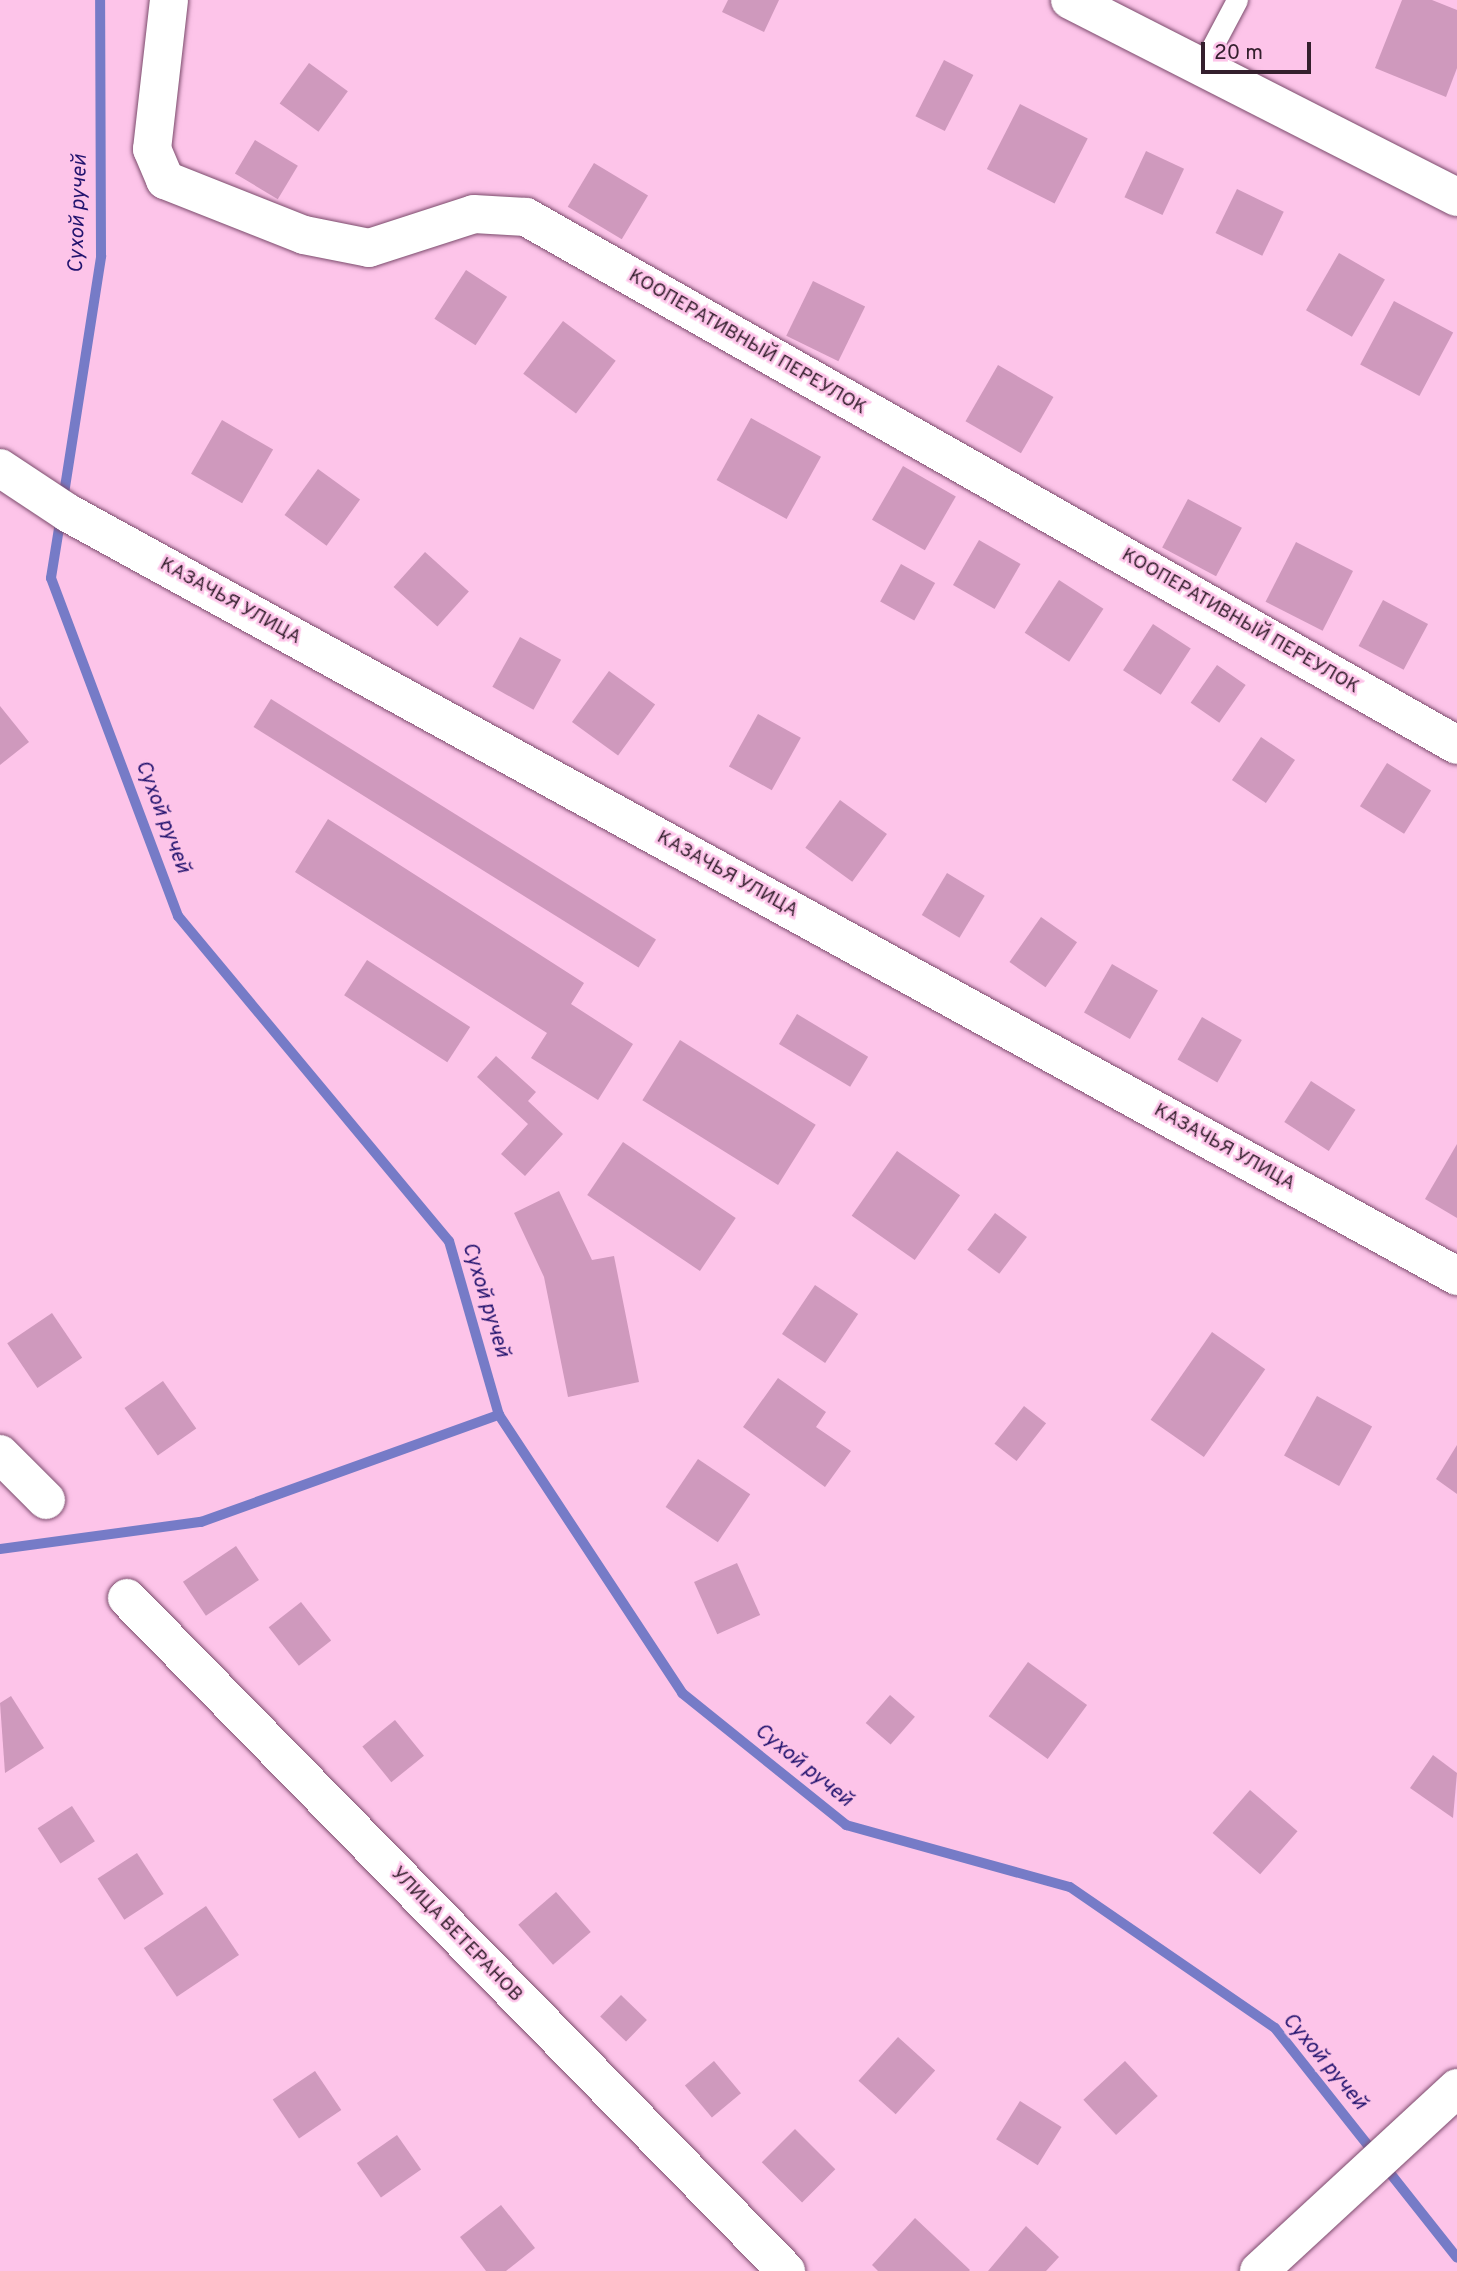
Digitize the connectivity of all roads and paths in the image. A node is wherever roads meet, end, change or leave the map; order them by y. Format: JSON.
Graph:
{"nodes":[{"id":1,"x":169,"y":0,"type":"edge"},
{"id":2,"x":1070,"y":0,"type":"edge"},
{"id":3,"x":1237,"y":0,"type":"edge"},
{"id":4,"x":1201,"y":68,"type":"junction"},
{"id":5,"x":1457,"y":197,"type":"edge"},
{"id":6,"x":0,"y":468,"type":"edge"},
{"id":7,"x":1457,"y":745,"type":"edge"},
{"id":8,"x":1457,"y":1276,"type":"edge"},
{"id":9,"x":0,"y":1454,"type":"edge"},
{"id":10,"x":46,"y":1500,"type":"dead end"},
{"id":11,"x":127,"y":1598,"type":"dead end"},
{"id":12,"x":1457,"y":2088,"type":"edge"},
{"id":13,"x":786,"y":2271,"type":"edge"},
{"id":14,"x":1259,"y":2271,"type":"edge"}],
"edges":[{"from":1,"to":7,"type":"street","name":"КООПЕРАТИВНЫЙ ПЕРЕУЛОК"},
{"from":2,"to":4,"type":"street"},
{"from":3,"to":4,"type":"lane"},
{"from":4,"to":5,"type":"street"},
{"from":6,"to":8,"type":"street","name":"КАЗАЧЬЯ УЛИЦА"},
{"from":9,"to":10,"type":"street"},
{"from":11,"to":13,"type":"street","name":"УЛИЦА ВЕТЕРАНОВ"},
{"from":12,"to":14,"type":"street"}]}
